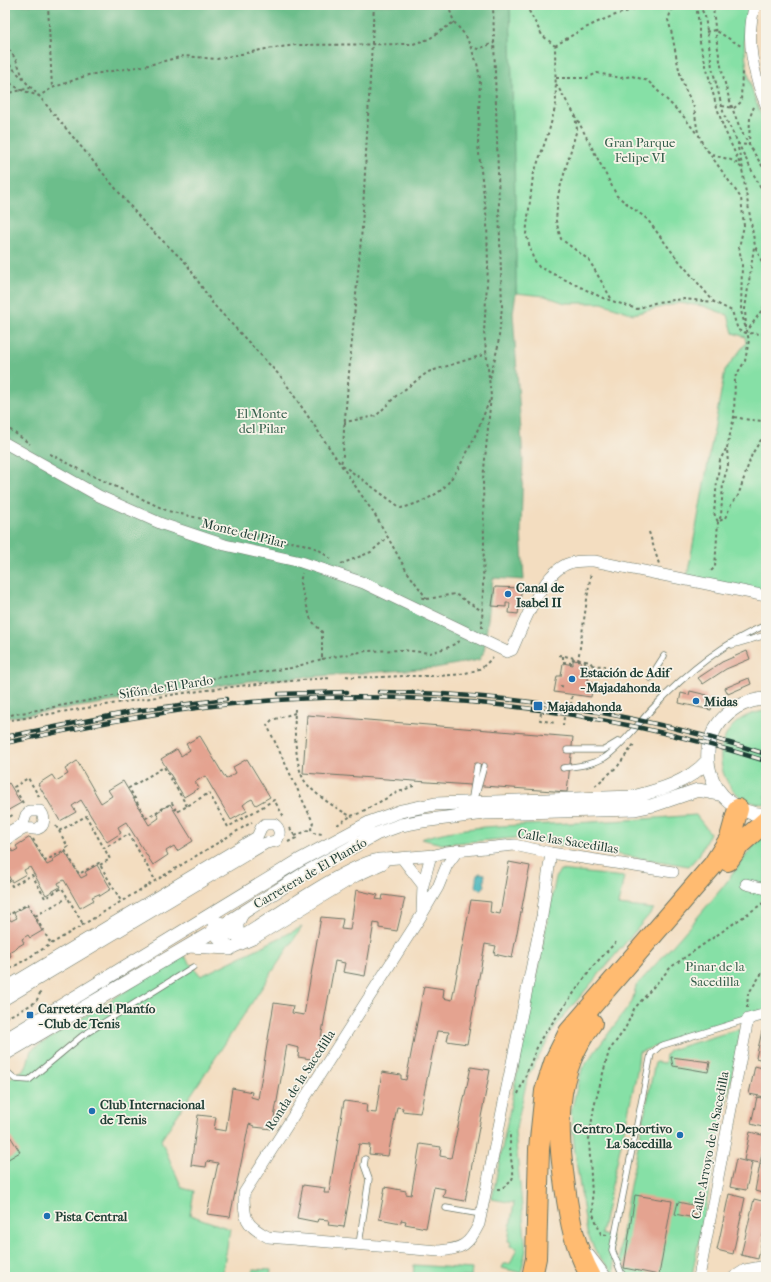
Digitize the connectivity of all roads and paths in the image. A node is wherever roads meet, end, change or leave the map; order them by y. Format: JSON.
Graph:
{"nodes":[{"id":1,"x":48,"y":5,"type":"edge"},
{"id":2,"x":374,"y":5,"type":"edge"},
{"id":3,"x":448,"y":5,"type":"edge"},
{"id":4,"x":494,"y":5,"type":"edge"},
{"id":5,"x":530,"y":5,"type":"edge"},
{"id":6,"x":678,"y":5,"type":"edge"},
{"id":7,"x":686,"y":5,"type":"edge"},
{"id":8,"x":696,"y":5,"type":"edge"},
{"id":9,"x":700,"y":5,"type":"edge"},
{"id":10,"x":713,"y":5,"type":"edge"},
{"id":11,"x":755,"y":5,"type":"edge"},
{"id":12,"x":454,"y":22,"type":"junction"},
{"id":13,"x":715,"y":30,"type":"junction"},
{"id":14,"x":706,"y":32,"type":"junction"},
{"id":15,"x":494,"y":43,"type":"junction"},
{"id":16,"x":372,"y":44,"type":"junction"},
{"id":17,"x":5,"y":45,"type":"edge"},
{"id":18,"x":555,"y":46,"type":"junction"},
{"id":19,"x":470,"y":47,"type":"junction"},
{"id":20,"x":752,"y":48,"type":"junction"},
{"id":21,"x":5,"y":60,"type":"edge"},
{"id":22,"x":742,"y":68,"type":"dead end"},
{"id":23,"x":556,"y":78,"type":"junction"},
{"id":24,"x":5,"y":80,"type":"edge"},
{"id":25,"x":24,"y":81,"type":"junction"},
{"id":26,"x":556,"y":83,"type":"junction"},
{"id":27,"x":30,"y":88,"type":"junction"},
{"id":28,"x":52,"y":88,"type":"junction"},
{"id":29,"x":21,"y":90,"type":"junction"},
{"id":30,"x":760,"y":92,"type":"junction"},
{"id":31,"x":5,"y":94,"type":"edge"},
{"id":32,"x":39,"y":96,"type":"junction"},
{"id":33,"x":766,"y":105,"type":"edge"},
{"id":34,"x":722,"y":106,"type":"junction"},
{"id":35,"x":734,"y":108,"type":"junction"},
{"id":36,"x":575,"y":116,"type":"junction"},
{"id":37,"x":700,"y":138,"type":"junction"},
{"id":38,"x":737,"y":144,"type":"junction"},
{"id":39,"x":749,"y":145,"type":"junction"},
{"id":40,"x":707,"y":150,"type":"junction"},
{"id":41,"x":742,"y":169,"type":"junction"},
{"id":42,"x":766,"y":172,"type":"edge"},
{"id":43,"x":745,"y":176,"type":"junction"},
{"id":44,"x":766,"y":198,"type":"edge"},
{"id":45,"x":755,"y":246,"type":"junction"},
{"id":46,"x":766,"y":271,"type":"edge"},
{"id":47,"x":613,"y":301,"type":"junction"},
{"id":48,"x":714,"y":302,"type":"junction"},
{"id":49,"x":766,"y":304,"type":"edge"},
{"id":50,"x":746,"y":333,"type":"junction"},
{"id":51,"x":766,"y":334,"type":"edge"},
{"id":52,"x":486,"y":354,"type":"junction"},
{"id":53,"x":489,"y":380,"type":"junction"},
{"id":54,"x":491,"y":396,"type":"junction"},
{"id":55,"x":734,"y":417,"type":"junction"},
{"id":56,"x":766,"y":421,"type":"edge"},
{"id":57,"x":5,"y":426,"type":"edge"},
{"id":58,"x":344,"y":429,"type":"junction"},
{"id":59,"x":766,"y":432,"type":"edge"},
{"id":60,"x":5,"y":443,"type":"edge"},
{"id":61,"x":32,"y":444,"type":"dead end"},
{"id":62,"x":727,"y":448,"type":"junction"},
{"id":63,"x":45,"y":452,"type":"dead end"},
{"id":64,"x":341,"y":464,"type":"junction"},
{"id":65,"x":718,"y":522,"type":"junction"},
{"id":66,"x":649,"y":532,"type":"dead end"},
{"id":67,"x":388,"y":537,"type":"junction"},
{"id":68,"x":304,"y":563,"type":"junction"},
{"id":69,"x":661,"y":575,"type":"junction"},
{"id":70,"x":590,"y":583,"type":"dead end"},
{"id":71,"x":700,"y":583,"type":"junction"},
{"id":72,"x":766,"y":596,"type":"edge"},
{"id":73,"x":427,"y":599,"type":"junction"},
{"id":74,"x":403,"y":601,"type":"junction"},
{"id":75,"x":482,"y":611,"type":"junction"},
{"id":76,"x":766,"y":625,"type":"edge"},
{"id":77,"x":766,"y":635,"type":"edge"},
{"id":78,"x":481,"y":639,"type":"junction"},
{"id":79,"x":502,"y":650,"type":"junction"},
{"id":80,"x":720,"y":650,"type":"junction"},
{"id":81,"x":559,"y":655,"type":"dead end"},
{"id":82,"x":563,"y":656,"type":"junction"},
{"id":83,"x":664,"y":656,"type":"dead end"},
{"id":84,"x":322,"y":659,"type":"junction"},
{"id":85,"x":578,"y":660,"type":"junction"},
{"id":86,"x":605,"y":666,"type":"dead end"},
{"id":87,"x":346,"y":676,"type":"dead end"},
{"id":88,"x":332,"y":678,"type":"dead end"},
{"id":89,"x":650,"y":678,"type":"dead end"},
{"id":90,"x":560,"y":686,"type":"dead end"},
{"id":91,"x":566,"y":687,"type":"dead end"},
{"id":92,"x":572,"y":695,"type":"dead end"},
{"id":93,"x":765,"y":698,"type":"edge"},
{"id":94,"x":571,"y":705,"type":"dead end"},
{"id":95,"x":295,"y":709,"type":"dead end"},
{"id":96,"x":295,"y":713,"type":"junction"},
{"id":97,"x":541,"y":713,"type":"dead end"},
{"id":98,"x":5,"y":716,"type":"edge"},
{"id":99,"x":564,"y":716,"type":"dead end"},
{"id":100,"x":5,"y":721,"type":"edge"},
{"id":101,"x":555,"y":723,"type":"dead end"},
{"id":102,"x":563,"y":726,"type":"dead end"},
{"id":103,"x":626,"y":736,"type":"junction"},
{"id":104,"x":567,"y":750,"type":"dead end"},
{"id":105,"x":708,"y":760,"type":"junction"},
{"id":106,"x":477,"y":766,"type":"dead end"},
{"id":107,"x":484,"y":766,"type":"dead end"},
{"id":108,"x":563,"y":768,"type":"dead end"},
{"id":109,"x":416,"y":786,"type":"dead end"},
{"id":110,"x":593,"y":787,"type":"dead end"},
{"id":111,"x":720,"y":794,"type":"junction"},
{"id":112,"x":40,"y":798,"type":"dead end"},
{"id":113,"x":472,"y":802,"type":"junction"},
{"id":114,"x":187,"y":806,"type":"junction"},
{"id":115,"x":26,"y":807,"type":"dead end"},
{"id":116,"x":738,"y":809,"type":"junction"},
{"id":117,"x":766,"y":815,"type":"edge"},
{"id":118,"x":351,"y":816,"type":"junction"},
{"id":119,"x":284,"y":818,"type":"dead end"},
{"id":120,"x":766,"y":821,"type":"edge"},
{"id":121,"x":288,"y":824,"type":"dead end"},
{"id":122,"x":56,"y":826,"type":"dead end"},
{"id":123,"x":333,"y":828,"type":"dead end"},
{"id":124,"x":311,"y":829,"type":"junction"},
{"id":125,"x":58,"y":831,"type":"junction"},
{"id":126,"x":328,"y":831,"type":"dead end"},
{"id":127,"x":5,"y":834,"type":"edge"},
{"id":128,"x":36,"y":836,"type":"dead end"},
{"id":129,"x":295,"y":836,"type":"junction"},
{"id":130,"x":5,"y":841,"type":"edge"},
{"id":131,"x":285,"y":844,"type":"dead end"},
{"id":132,"x":104,"y":848,"type":"junction"},
{"id":133,"x":65,"y":850,"type":"junction"},
{"id":134,"x":458,"y":850,"type":"junction"},
{"id":135,"x":551,"y":853,"type":"junction"},
{"id":136,"x":433,"y":855,"type":"junction"},
{"id":137,"x":402,"y":858,"type":"junction"},
{"id":138,"x":386,"y":859,"type":"junction"},
{"id":139,"x":300,"y":860,"type":"junction"},
{"id":140,"x":100,"y":865,"type":"junction"},
{"id":141,"x":673,"y":872,"type":"dead end"},
{"id":142,"x":443,"y":873,"type":"junction"},
{"id":143,"x":5,"y":874,"type":"edge"},
{"id":144,"x":155,"y":880,"type":"dead end"},
{"id":145,"x":746,"y":884,"type":"dead end"},
{"id":146,"x":423,"y":885,"type":"junction"},
{"id":147,"x":766,"y":889,"type":"edge"},
{"id":148,"x":68,"y":897,"type":"junction"},
{"id":149,"x":766,"y":900,"type":"edge"},
{"id":150,"x":121,"y":901,"type":"dead end"},
{"id":151,"x":5,"y":907,"type":"edge"},
{"id":152,"x":244,"y":912,"type":"junction"},
{"id":153,"x":35,"y":916,"type":"junction"},
{"id":154,"x":421,"y":916,"type":"junction"},
{"id":155,"x":83,"y":924,"type":"dead end"},
{"id":156,"x":219,"y":928,"type":"junction"},
{"id":157,"x":238,"y":937,"type":"junction"},
{"id":158,"x":51,"y":944,"type":"dead end"},
{"id":159,"x":187,"y":947,"type":"junction"},
{"id":160,"x":230,"y":949,"type":"junction"},
{"id":161,"x":143,"y":956,"type":"junction"},
{"id":162,"x":193,"y":967,"type":"dead end"},
{"id":163,"x":766,"y":967,"type":"edge"},
{"id":164,"x":5,"y":988,"type":"edge"},
{"id":165,"x":5,"y":998,"type":"edge"},
{"id":166,"x":766,"y":1014,"type":"edge"},
{"id":167,"x":748,"y":1019,"type":"junction"},
{"id":168,"x":28,"y":1026,"type":"junction"},
{"id":169,"x":5,"y":1027,"type":"edge"},
{"id":170,"x":5,"y":1040,"type":"edge"},
{"id":171,"x":6,"y":1054,"type":"edge"},
{"id":172,"x":5,"y":1070,"type":"edge"},
{"id":173,"x":365,"y":1159,"type":"dead end"},
{"id":174,"x":568,"y":1203,"type":"junction"},
{"id":175,"x":446,"y":1208,"type":"dead end"},
{"id":176,"x":481,"y":1214,"type":"junction"},
{"id":177,"x":614,"y":1237,"type":"junction"},
{"id":178,"x":359,"y":1244,"type":"junction"},
{"id":179,"x":766,"y":1266,"type":"edge"},
{"id":180,"x":532,"y":1277,"type":"edge"},
{"id":181,"x":590,"y":1277,"type":"edge"},
{"id":182,"x":606,"y":1277,"type":"edge"},
{"id":183,"x":623,"y":1277,"type":"edge"},
{"id":184,"x":699,"y":1277,"type":"edge"},
{"id":185,"x":734,"y":1277,"type":"edge"}],
"edges":[{"from":1,"to":28,"type":"path"},
{"from":2,"to":16,"type":"path"},
{"from":3,"to":12,"type":"path"},
{"from":4,"to":15,"type":"path"},
{"from":5,"to":18,"type":"path"},
{"from":6,"to":7,"type":"path"},
{"from":6,"to":18,"type":"path"},
{"from":6,"to":37,"type":"path"},
{"from":8,"to":41,"type":"path"},
{"from":9,"to":14,"type":"path"},
{"from":10,"to":13,"type":"path"},
{"from":11,"to":20,"type":"street"},
{"from":12,"to":16,"type":"path"},
{"from":12,"to":19,"type":"path"},
{"from":13,"to":14,"type":"path"},
{"from":13,"to":20,"type":"path"},
{"from":13,"to":35,"type":"path"},
{"from":14,"to":34,"type":"path"},
{"from":15,"to":19,"type":"path"},
{"from":15,"to":53,"type":"path"},
{"from":16,"to":28,"type":"path"},
{"from":16,"to":58,"type":"path"},
{"from":17,"to":25,"type":"path"},
{"from":18,"to":23,"type":"path"},
{"from":19,"to":52,"type":"path"},
{"from":20,"to":30,"type":"street"},
{"from":21,"to":25,"type":"path"},
{"from":22,"to":35,"type":"path"},
{"from":23,"to":26,"type":"path"},
{"from":23,"to":37,"type":"path"},
{"from":24,"to":29,"type":"path"},
{"from":25,"to":27,"type":"path"},
{"from":26,"to":36,"type":"path"},
{"from":26,"to":47,"type":"path"},
{"from":27,"to":29,"type":"path"},
{"from":27,"to":32,"type":"path"},
{"from":28,"to":32,"type":"path"},
{"from":29,"to":31,"type":"path"},
{"from":29,"to":32,"type":"path"},
{"from":30,"to":33,"type":"street"},
{"from":30,"to":39,"type":"path"},
{"from":32,"to":64,"type":"path"},
{"from":34,"to":35,"type":"path"},
{"from":34,"to":38,"type":"path"},
{"from":35,"to":39,"type":"path"},
{"from":36,"to":47,"type":"path"},
{"from":36,"to":48,"type":"path"},
{"from":37,"to":40,"type":"path"},
{"from":38,"to":39,"type":"path"},
{"from":38,"to":43,"type":"path"},
{"from":38,"to":44,"type":"path"},
{"from":39,"to":42,"type":"path"},
{"from":40,"to":41,"type":"path"},
{"from":40,"to":50,"type":"path"},
{"from":41,"to":43,"type":"path"},
{"from":43,"to":45,"type":"path"},
{"from":45,"to":46,"type":"path"},
{"from":45,"to":50,"type":"path"},
{"from":47,"to":48,"type":"path"},
{"from":48,"to":50,"type":"path"},
{"from":49,"to":50,"type":"path"},
{"from":50,"to":51,"type":"path"},
{"from":50,"to":55,"type":"path"},
{"from":52,"to":53,"type":"path"},
{"from":52,"to":58,"type":"path"},
{"from":53,"to":54,"type":"path"},
{"from":54,"to":64,"type":"path"},
{"from":54,"to":75,"type":"path"},
{"from":55,"to":56,"type":"path"},
{"from":55,"to":62,"type":"path"},
{"from":57,"to":61,"type":"path"},
{"from":58,"to":64,"type":"path"},
{"from":59,"to":65,"type":"path"},
{"from":60,"to":68,"type":"street","name":"Monte del Pilar"},
{"from":62,"to":65,"type":"path"},
{"from":62,"to":65,"type":"path"},
{"from":63,"to":67,"type":"path"},
{"from":64,"to":67,"type":"path"},
{"from":65,"to":71,"type":"path"},
{"from":66,"to":69,"type":"path"},
{"from":67,"to":73,"type":"path"},
{"from":68,"to":74,"type":"street","name":"Monte del Pilar"},
{"from":68,"to":84,"type":"path"},
{"from":69,"to":71,"type":"street"},
{"from":69,"to":79,"type":"street"},
{"from":70,"to":85,"type":"path"},
{"from":71,"to":72,"type":"street"},
{"from":73,"to":74,"type":"path"},
{"from":73,"to":75,"type":"path"},
{"from":74,"to":78,"type":"street","name":"Monte del Pilar"},
{"from":75,"to":78,"type":"path"},
{"from":76,"to":80,"type":"lane"},
{"from":77,"to":80,"type":"lane"},
{"from":78,"to":79,"type":"street","name":"Monte del Pilar"},
{"from":78,"to":84,"type":"path"},
{"from":79,"to":87,"type":"path"},
{"from":80,"to":103,"type":"lane"},
{"from":81,"to":82,"type":"path"},
{"from":82,"to":85,"type":"path"},
{"from":82,"to":85,"type":"path"},
{"from":83,"to":89,"type":"lane"},
{"from":84,"to":98,"type":"path"},
{"from":85,"to":86,"type":"path"},
{"from":88,"to":100,"type":"path","name":"Sifón de El Pardo"},
{"from":90,"to":91,"type":"path"},
{"from":92,"to":94,"type":"path"},
{"from":93,"to":105,"type":"street"},
{"from":95,"to":96,"type":"path"},
{"from":96,"to":118,"type":"path"},
{"from":96,"to":124,"type":"path"},
{"from":97,"to":101,"type":"path"},
{"from":99,"to":102,"type":"path"},
{"from":103,"to":104,"type":"lane"},
{"from":103,"to":108,"type":"lane"},
{"from":103,"to":110,"type":"path"},
{"from":105,"to":111,"type":"street"},
{"from":105,"to":113,"type":"street","name":"Carretera de El Plantío"},
{"from":106,"to":113,"type":"lane"},
{"from":107,"to":113,"type":"lane"},
{"from":109,"to":118,"type":"path"},
{"from":111,"to":116,"type":"street"},
{"from":111,"to":152,"type":"street","name":"Carretera de El Plantío"},
{"from":112,"to":115,"type":"path"},
{"from":113,"to":139,"type":"street","name":"Carretera de El Plantío"},
{"from":114,"to":114,"type":"path"},
{"from":114,"to":119,"type":"path"},
{"from":116,"to":117,"type":"street"},
{"from":116,"to":180,"type":"highway"},
{"from":118,"to":123,"type":"path"},
{"from":120,"to":174,"type":"highway"},
{"from":121,"to":129,"type":"path"},
{"from":122,"to":125,"type":"path"},
{"from":124,"to":126,"type":"path"},
{"from":124,"to":129,"type":"path"},
{"from":125,"to":132,"type":"path"},
{"from":125,"to":133,"type":"path"},
{"from":127,"to":130,"type":"street"},
{"from":128,"to":133,"type":"path"},
{"from":129,"to":131,"type":"path"},
{"from":132,"to":140,"type":"path"},
{"from":132,"to":144,"type":"path"},
{"from":133,"to":140,"type":"path"},
{"from":134,"to":135,"type":"street","name":"Calle las Sacedillas"},
{"from":134,"to":136,"type":"street","name":"Calle las Sacedillas"},
{"from":134,"to":142,"type":"street"},
{"from":135,"to":141,"type":"street","name":"Calle las Sacedillas"},
{"from":135,"to":176,"type":"street","name":"Ronda de la Sacedilla"},
{"from":136,"to":137,"type":"street","name":"Calle las Sacedillas"},
{"from":136,"to":142,"type":"street"},
{"from":136,"to":146,"type":"street"},
{"from":137,"to":138,"type":"street","name":"Calle las Sacedillas"},
{"from":137,"to":146,"type":"street"},
{"from":138,"to":157,"type":"street","name":"Calle las Sacedillas"},
{"from":138,"to":160,"type":"street","name":"Calle las Sacedillas"},
{"from":139,"to":156,"type":"street"},
{"from":139,"to":161,"type":"street","name":"Carretera de El Plantío"},
{"from":140,"to":150,"type":"path"},
{"from":142,"to":154,"type":"street","name":"Ronda de la Sacedilla"},
{"from":143,"to":148,"type":"path"},
{"from":145,"to":147,"type":"street"},
{"from":146,"to":154,"type":"street"},
{"from":148,"to":153,"type":"path"},
{"from":148,"to":155,"type":"path"},
{"from":149,"to":177,"type":"path"},
{"from":151,"to":153,"type":"path"},
{"from":152,"to":156,"type":"street","name":"Carretera de El Plantío"},
{"from":152,"to":157,"type":"street"},
{"from":153,"to":158,"type":"path"},
{"from":154,"to":178,"type":"street","name":"Ronda de la Sacedilla"},
{"from":156,"to":157,"type":"street"},
{"from":156,"to":159,"type":"street","name":"Carretera de El Plantío"},
{"from":156,"to":160,"type":"street"},
{"from":156,"to":161,"type":"street"},
{"from":159,"to":160,"type":"street","name":"Calle las Sacedillas"},
{"from":159,"to":171,"type":"street","name":"Carretera de El Plantío"},
{"from":161,"to":168,"type":"street","name":"Carretera de El Plantío"},
{"from":162,"to":172,"type":"lane"},
{"from":163,"to":167,"type":"path"},
{"from":164,"to":165,"type":"street"},
{"from":166,"to":167,"type":"street"},
{"from":167,"to":177,"type":"lane"},
{"from":167,"to":184,"type":"street","name":"Calle Arroyo de la Sacedilla"},
{"from":168,"to":169,"type":"street"},
{"from":168,"to":170,"type":"street","name":"Carretera de El Plantío"},
{"from":173,"to":178,"type":"lane"},
{"from":174,"to":181,"type":"highway"},
{"from":174,"to":182,"type":"street"},
{"from":175,"to":176,"type":"lane"},
{"from":176,"to":178,"type":"street","name":"Ronda de la Sacedilla"},
{"from":177,"to":183,"type":"lane"},
{"from":179,"to":185,"type":"street"}]}
